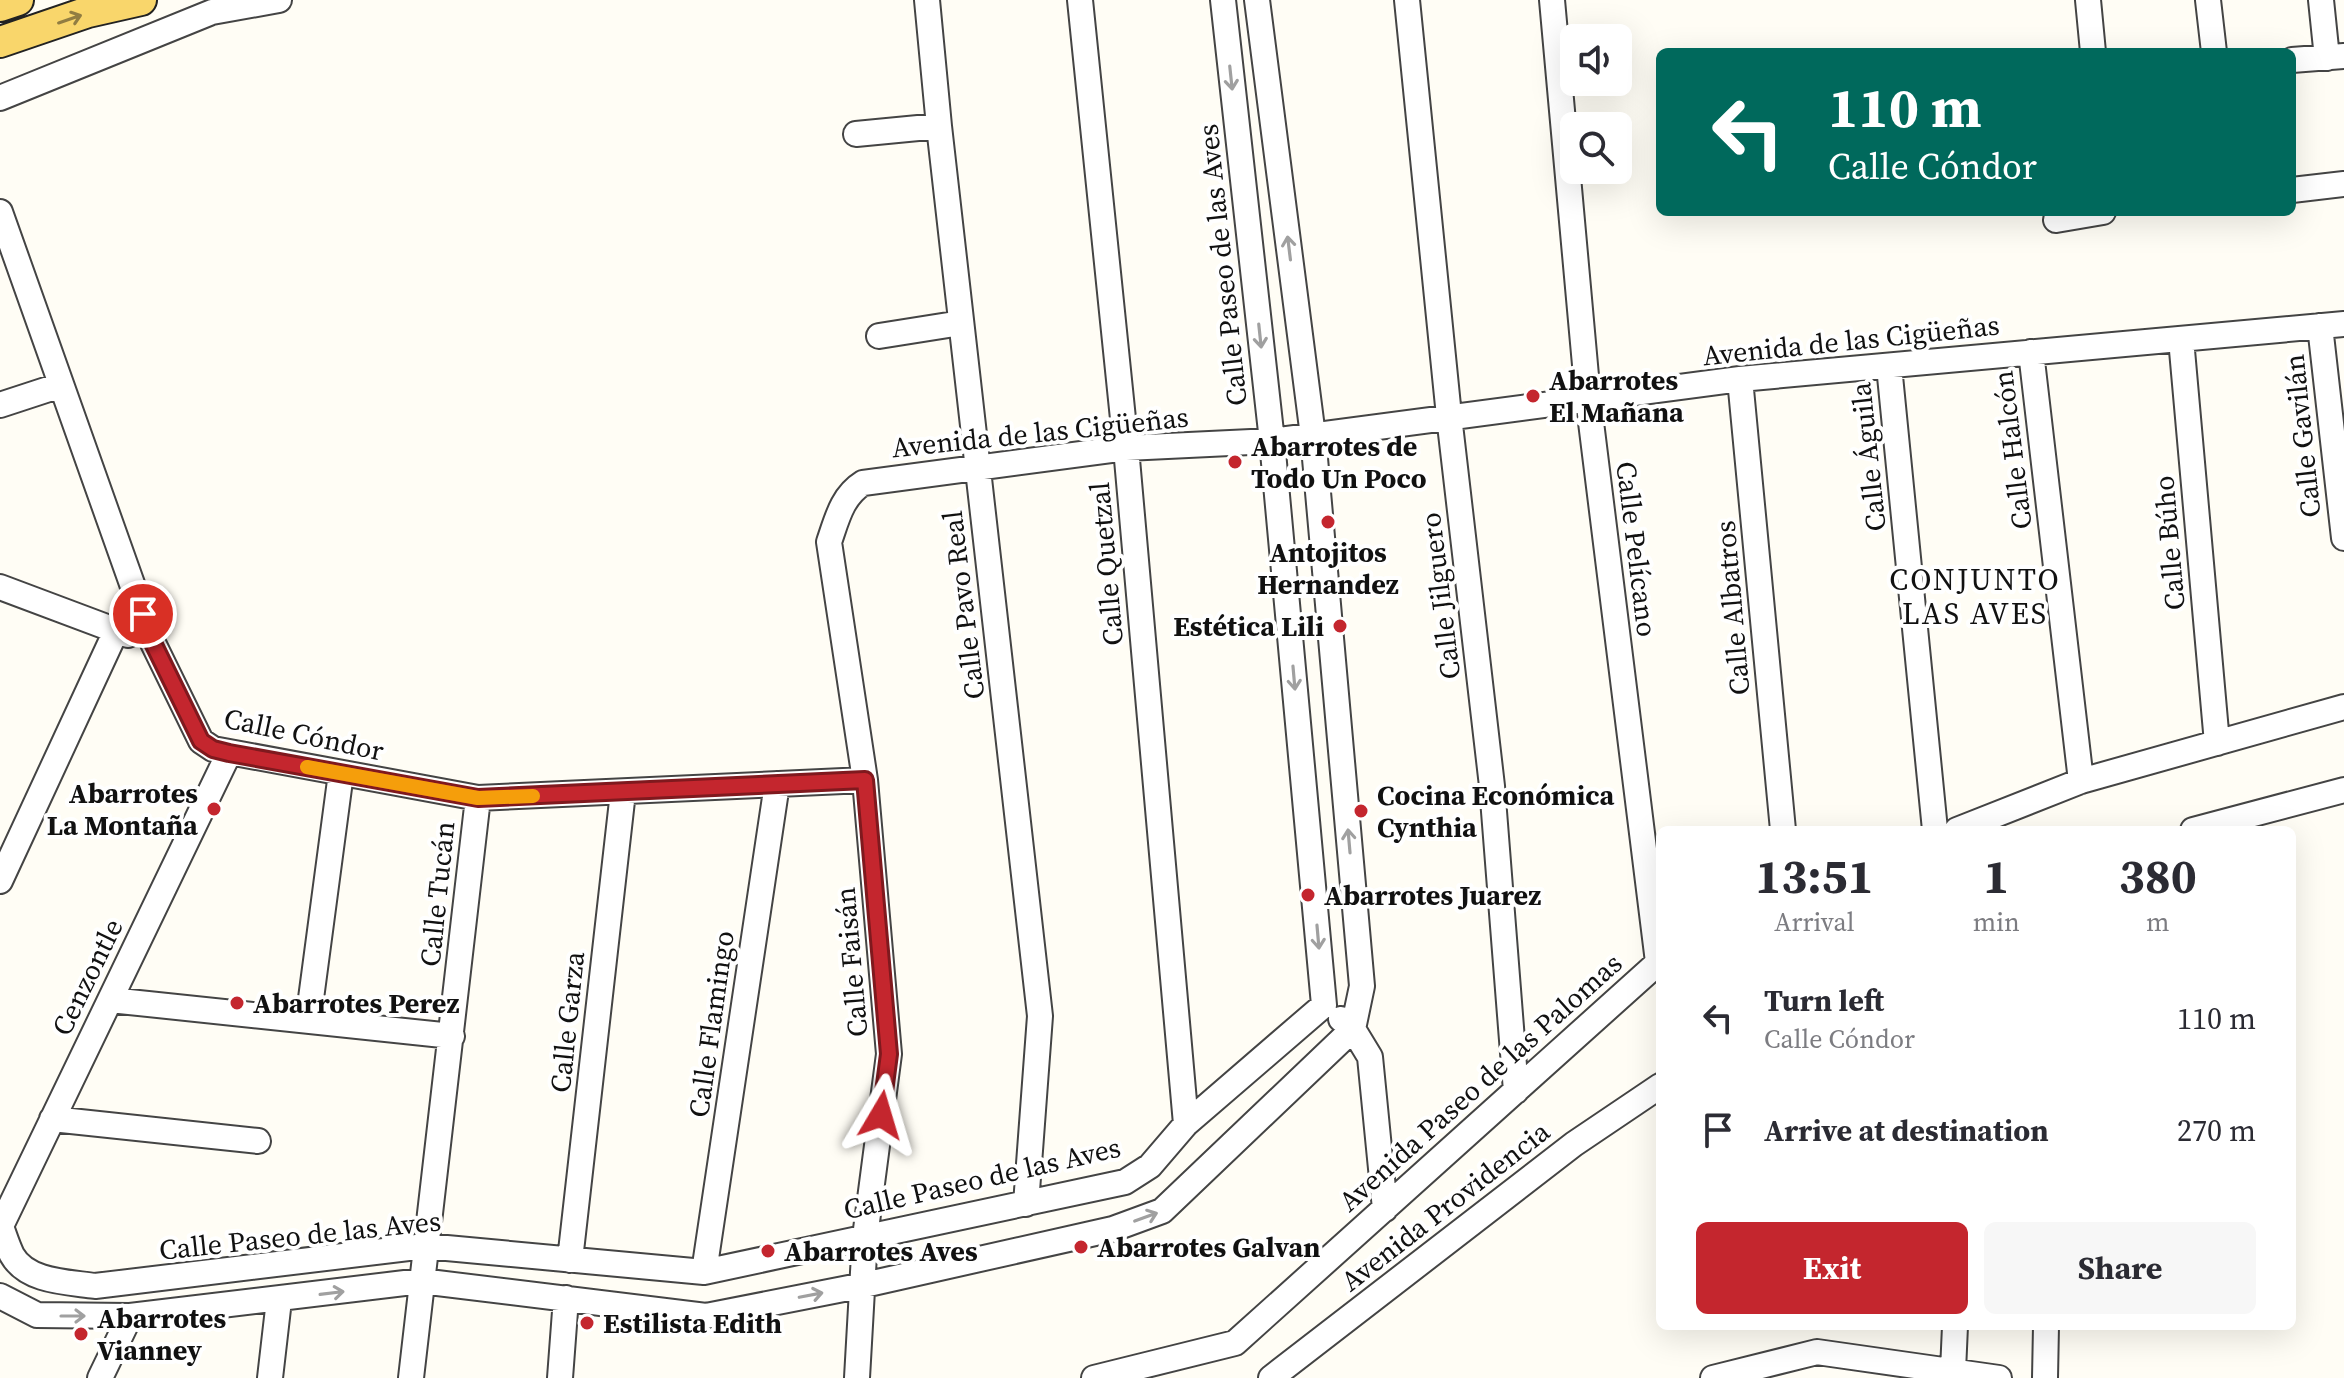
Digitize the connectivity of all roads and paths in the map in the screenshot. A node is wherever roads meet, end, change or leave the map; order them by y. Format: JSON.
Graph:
{"nodes":[{"id":1,"x":18,"y":0,"type":"edge"},
{"id":2,"x":141,"y":0,"type":"edge"},
{"id":3,"x":279,"y":0,"type":"edge"},
{"id":4,"x":927,"y":0,"type":"edge"},
{"id":5,"x":1080,"y":0,"type":"edge"},
{"id":6,"x":1223,"y":0,"type":"edge"},
{"id":7,"x":1257,"y":0,"type":"edge"},
{"id":8,"x":1407,"y":0,"type":"edge"},
{"id":9,"x":1552,"y":0,"type":"edge"},
{"id":10,"x":2088,"y":0,"type":"edge"},
{"id":11,"x":2208,"y":0,"type":"edge"},
{"id":12,"x":2321,"y":0,"type":"edge"},
{"id":13,"x":0,"y":6,"type":"edge"},
{"id":14,"x":0,"y":42,"type":"edge"},
{"id":15,"x":2093,"y":48,"type":"edge"},
{"id":16,"x":2214,"y":48,"type":"edge"},
{"id":17,"x":2335,"y":57,"type":"edge"},
{"id":18,"x":2296,"y":60,"type":"edge"},
{"id":19,"x":0,"y":98,"type":"edge"},
{"id":20,"x":939,"y":126,"type":"junction"},
{"id":21,"x":856,"y":134,"type":"dead end"},
{"id":22,"x":2344,"y":184,"type":"edge"},
{"id":23,"x":2296,"y":190,"type":"edge"},
{"id":24,"x":0,"y":212,"type":"edge"},
{"id":25,"x":2080,"y":216,"type":"edge"},
{"id":26,"x":2056,"y":220,"type":"dead end"},
{"id":27,"x":4,"y":243,"type":"edge"},
{"id":28,"x":961,"y":323,"type":"junction"},
{"id":29,"x":2332,"y":325,"type":"edge"},
{"id":30,"x":879,"y":336,"type":"dead end"},
{"id":31,"x":2181,"y":339,"type":"junction"},
{"id":32,"x":2031,"y":352,"type":"junction"},
{"id":33,"x":1889,"y":366,"type":"junction"},
{"id":34,"x":1740,"y":379,"type":"junction"},
{"id":35,"x":61,"y":385,"type":"junction"},
{"id":36,"x":1588,"y":398,"type":"junction"},
{"id":37,"x":0,"y":405,"type":"edge"},
{"id":38,"x":1449,"y":416,"type":"junction"},
{"id":39,"x":1313,"y":436,"type":"junction"},
{"id":40,"x":1272,"y":441,"type":"junction"},
{"id":41,"x":1126,"y":448,"type":"junction"},
{"id":42,"x":977,"y":466,"type":"junction"},
{"id":43,"x":2344,"y":538,"type":"edge"},
{"id":44,"x":829,"y":542,"type":"joint"},
{"id":45,"x":0,"y":587,"type":"edge"},
{"id":46,"x":116,"y":631,"type":"junction"},
{"id":47,"x":153,"y":643,"type":"junction"},
{"id":48,"x":2344,"y":707,"type":"edge"},
{"id":49,"x":2217,"y":743,"type":"junction"},
{"id":50,"x":229,"y":753,"type":"junction"},
{"id":51,"x":341,"y":773,"type":"junction"},
{"id":52,"x":865,"y":780,"type":"junction"},
{"id":53,"x":2081,"y":781,"type":"junction"},
{"id":54,"x":777,"y":784,"type":"junction"},
{"id":55,"x":2344,"y":790,"type":"edge"},
{"id":56,"x":623,"y":792,"type":"junction"},
{"id":57,"x":478,"y":798,"type":"junction"},
{"id":58,"x":1783,"y":826,"type":"edge"},
{"id":59,"x":1935,"y":826,"type":"edge"},
{"id":60,"x":1967,"y":826,"type":"edge"},
{"id":61,"x":2208,"y":826,"type":"edge"},
{"id":62,"x":0,"y":881,"type":"edge"},
{"id":63,"x":1656,"y":938,"type":"edge"},
{"id":64,"x":1656,"y":965,"type":"edge"},
{"id":65,"x":110,"y":1000,"type":"junction"},
{"id":66,"x":1324,"y":1005,"type":"junction"},
{"id":67,"x":308,"y":1021,"type":"junction"},
{"id":68,"x":1353,"y":1029,"type":"junction"},
{"id":69,"x":452,"y":1036,"type":"junction"},
{"id":70,"x":1656,"y":1089,"type":"edge"},
{"id":71,"x":1516,"y":1091,"type":"junction"},
{"id":72,"x":52,"y":1119,"type":"junction"},
{"id":73,"x":1186,"y":1124,"type":"junction"},
{"id":74,"x":258,"y":1141,"type":"dead end"},
{"id":75,"x":1026,"y":1204,"type":"junction"},
{"id":76,"x":1385,"y":1209,"type":"junction"},
{"id":77,"x":0,"y":1226,"type":"edge"},
{"id":78,"x":865,"y":1237,"type":"junction"},
{"id":79,"x":425,"y":1246,"type":"junction"},
{"id":80,"x":570,"y":1260,"type":"junction"},
{"id":81,"x":704,"y":1272,"type":"junction"},
{"id":82,"x":421,"y":1281,"type":"junction"},
{"id":83,"x":864,"y":1285,"type":"junction"},
{"id":84,"x":0,"y":1296,"type":"edge"},
{"id":85,"x":566,"y":1298,"type":"junction"},
{"id":86,"x":279,"y":1300,"type":"junction"},
{"id":87,"x":130,"y":1316,"type":"junction"},
{"id":88,"x":1955,"y":1330,"type":"edge"},
{"id":89,"x":2046,"y":1330,"type":"edge"},
{"id":90,"x":1817,"y":1352,"type":"junction"},
{"id":91,"x":1959,"y":1375,"type":"edge"},
{"id":92,"x":100,"y":1378,"type":"edge"},
{"id":93,"x":270,"y":1378,"type":"edge"},
{"id":94,"x":411,"y":1378,"type":"edge"},
{"id":95,"x":560,"y":1378,"type":"edge"},
{"id":96,"x":857,"y":1378,"type":"edge"},
{"id":97,"x":1094,"y":1378,"type":"edge"},
{"id":98,"x":1271,"y":1378,"type":"edge"},
{"id":99,"x":1713,"y":1378,"type":"edge"},
{"id":100,"x":1807,"y":1378,"type":"edge"},
{"id":101,"x":1999,"y":1378,"type":"edge"},
{"id":102,"x":2045,"y":1378,"type":"edge"}],
"edges":[{"from":1,"to":13,"type":"main road"},
{"from":14,"to":2,"type":"main road","one_way":true},
{"from":3,"to":19,"type":"street"},
{"from":4,"to":20,"type":"street","name":"Calle Pavo Real"},
{"from":5,"to":41,"type":"street","name":"Calle Quetzal"},
{"from":6,"to":40,"type":"street","name":"Calle Paseo de las Aves","one_way":true},
{"from":39,"to":7,"type":"street","one_way":true},
{"from":8,"to":38,"type":"street","name":"Calle Jilguero"},
{"from":9,"to":36,"type":"street","name":"Calle Pelícano"},
{"from":10,"to":15,"type":"street"},
{"from":11,"to":16,"type":"street"},
{"from":12,"to":17,"type":"street"},
{"from":17,"to":18,"type":"street"},
{"from":20,"to":21,"type":"street"},
{"from":20,"to":28,"type":"street","name":"Calle Pavo Real"},
{"from":22,"to":23,"type":"street"},
{"from":24,"to":27,"type":"street","name":"Calle Cóndor"},
{"from":25,"to":26,"type":"street"},
{"from":27,"to":35,"type":"street","name":"Calle Cóndor"},
{"from":28,"to":30,"type":"street"},
{"from":28,"to":42,"type":"street","name":"Calle Pavo Real"},
{"from":29,"to":31,"type":"street","name":"Avenida de las Cigüeñas"},
{"from":29,"to":43,"type":"street","name":"Calle Gavilán"},
{"from":31,"to":32,"type":"street","name":"Avenida de las Cigüeñas"},
{"from":31,"to":49,"type":"street","name":"Calle Búho"},
{"from":32,"to":33,"type":"street","name":"Avenida de las Cigüeñas"},
{"from":32,"to":53,"type":"street","name":"Calle Halcón"},
{"from":33,"to":34,"type":"street","name":"Avenida de las Cigüeñas"},
{"from":33,"to":59,"type":"street","name":"Calle Águila"},
{"from":34,"to":36,"type":"street","name":"Avenida de las Cigüeñas"},
{"from":34,"to":58,"type":"street","name":"Calle Albatros"},
{"from":35,"to":37,"type":"street"},
{"from":35,"to":47,"type":"street","name":"Calle Cóndor"},
{"from":36,"to":38,"type":"street","name":"Avenida de las Cigüeñas"},
{"from":36,"to":63,"type":"street","name":"Calle Pelícano"},
{"from":38,"to":39,"type":"street","name":"Avenida de las Cigüeñas"},
{"from":38,"to":71,"type":"street","name":"Calle Jilguero"},
{"from":39,"to":40,"type":"street","name":"Avenida de las Cigüeñas"},
{"from":68,"to":39,"type":"street","one_way":true},
{"from":40,"to":41,"type":"street","name":"Avenida de las Cigüeñas"},
{"from":40,"to":66,"type":"street","name":"Calle Paseo de las Aves","one_way":true},
{"from":41,"to":42,"type":"street","name":"Avenida de las Cigüeñas"},
{"from":41,"to":73,"type":"street","name":"Calle Quetzal"},
{"from":42,"to":44,"type":"street","name":"Avenida de las Cigüeñas"},
{"from":42,"to":75,"type":"street","name":"Calle Pavo Real"},
{"from":44,"to":52,"type":"street","name":"Calle Faisán"},
{"from":45,"to":46,"type":"street"},
{"from":46,"to":47,"type":"street"},
{"from":46,"to":62,"type":"street"},
{"from":47,"to":50,"type":"street","name":"Calle Cóndor"},
{"from":48,"to":49,"type":"street"},
{"from":49,"to":53,"type":"street"},
{"from":50,"to":51,"type":"street","name":"Calle Cóndor"},
{"from":50,"to":65,"type":"street","name":"Cenzontle"},
{"from":51,"to":57,"type":"street","name":"Calle Cóndor"},
{"from":51,"to":67,"type":"street"},
{"from":52,"to":54,"type":"street","name":"Calle Cóndor"},
{"from":52,"to":78,"type":"street","name":"Calle Faisán"},
{"from":53,"to":60,"type":"street"},
{"from":54,"to":56,"type":"street","name":"Calle Cóndor"},
{"from":54,"to":81,"type":"street","name":"Calle Flamingo"},
{"from":55,"to":61,"type":"street"},
{"from":56,"to":57,"type":"street","name":"Calle Cóndor"},
{"from":56,"to":80,"type":"street","name":"Calle Garza"},
{"from":57,"to":69,"type":"street","name":"Calle Tucán"},
{"from":64,"to":71,"type":"street","name":"Avenida Paseo de las Palomas"},
{"from":65,"to":67,"type":"street"},
{"from":65,"to":72,"type":"street","name":"Cenzontle"},
{"from":66,"to":68,"type":"street"},
{"from":66,"to":73,"type":"street","name":"Calle Paseo de las Aves"},
{"from":67,"to":69,"type":"street"},
{"from":68,"to":76,"type":"street"},
{"from":83,"to":68,"type":"street","one_way":true},
{"from":69,"to":79,"type":"street","name":"Calle Tucán"},
{"from":70,"to":98,"type":"street","name":"Avenida Providencia"},
{"from":71,"to":76,"type":"street","name":"Avenida Paseo de las Palomas"},
{"from":72,"to":74,"type":"street"},
{"from":72,"to":77,"type":"street","name":"Cenzontle"},
{"from":73,"to":75,"type":"street","name":"Calle Paseo de las Aves"},
{"from":75,"to":78,"type":"street","name":"Calle Paseo de las Aves"},
{"from":76,"to":97,"type":"street","name":"Avenida Paseo de las Palomas"},
{"from":77,"to":79,"type":"street","name":"Calle Paseo de las Aves"},
{"from":78,"to":81,"type":"street","name":"Calle Paseo de las Aves"},
{"from":78,"to":83,"type":"street","name":"Calle Faisán"},
{"from":79,"to":80,"type":"street","name":"Calle Paseo de las Aves"},
{"from":79,"to":82,"type":"street","name":"Calle Tucán"},
{"from":80,"to":81,"type":"street","name":"Calle Paseo de las Aves"},
{"from":82,"to":85,"type":"street"},
{"from":86,"to":82,"type":"street","one_way":true},
{"from":82,"to":94,"type":"street","name":"Calle Tucán"},
{"from":85,"to":83,"type":"street","one_way":true},
{"from":83,"to":96,"type":"street","name":"Calle Faisán"},
{"from":84,"to":87,"type":"street","one_way":true},
{"from":85,"to":95,"type":"street"},
{"from":86,"to":87,"type":"street"},
{"from":86,"to":93,"type":"street"},
{"from":87,"to":92,"type":"street"},
{"from":88,"to":91,"type":"street"},
{"from":89,"to":102,"type":"street"},
{"from":90,"to":91,"type":"street"},
{"from":90,"to":99,"type":"street"},
{"from":90,"to":100,"type":"street"},
{"from":91,"to":101,"type":"street"}]}
